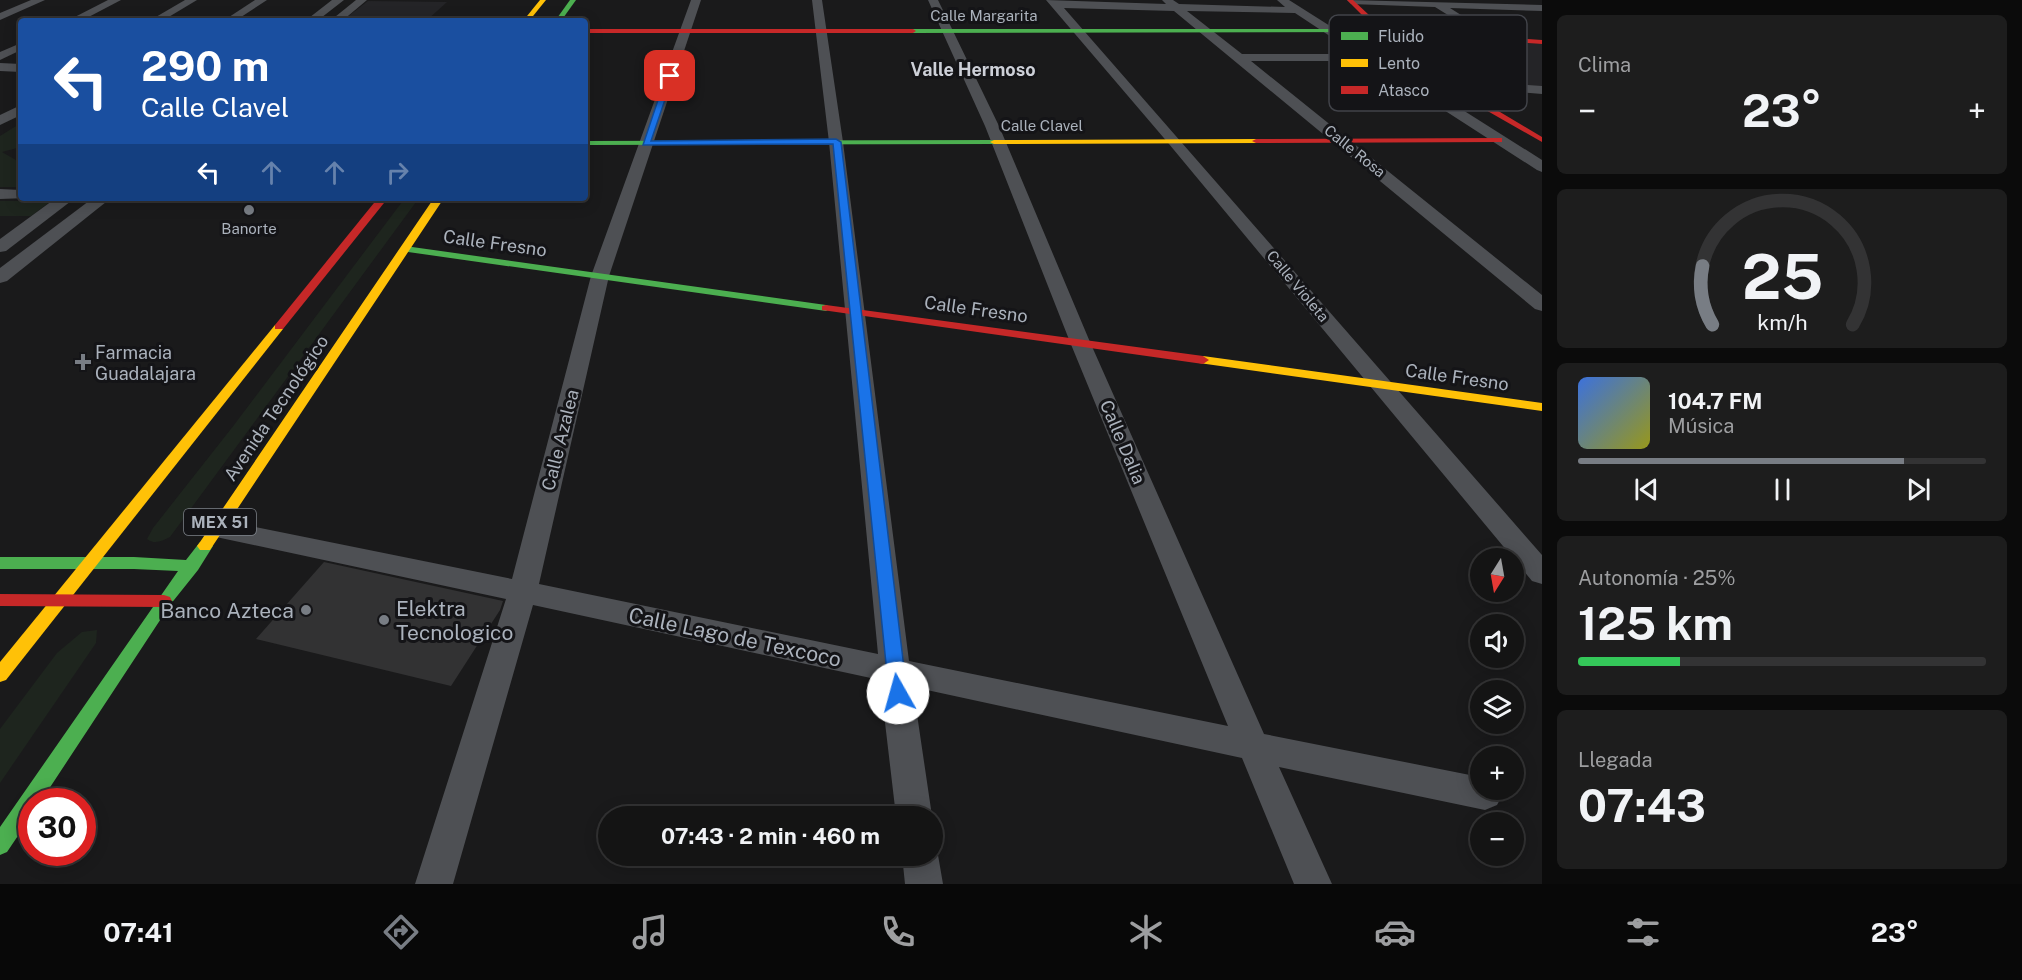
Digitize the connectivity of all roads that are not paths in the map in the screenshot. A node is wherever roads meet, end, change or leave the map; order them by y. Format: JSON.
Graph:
{"nodes":[{"id":1,"x":40,"y":0,"type":"edge"},
{"id":2,"x":116,"y":0,"type":"edge"},
{"id":3,"x":192,"y":0,"type":"edge"},
{"id":4,"x":262,"y":0,"type":"edge"},
{"id":5,"x":339,"y":0,"type":"edge"},
{"id":6,"x":362,"y":0,"type":"edge"},
{"id":7,"x":543,"y":0,"type":"edge"},
{"id":8,"x":573,"y":0,"type":"edge"},
{"id":9,"x":696,"y":0,"type":"edge"},
{"id":10,"x":817,"y":0,"type":"edge"},
{"id":11,"x":933,"y":0,"type":"edge"},
{"id":12,"x":1282,"y":0,"type":"edge"},
{"id":13,"x":1351,"y":0,"type":"edge"},
{"id":14,"x":1054,"y":3,"type":"edge"},
{"id":15,"x":1172,"y":4,"type":"edge"},
{"id":16,"x":1437,"y":4,"type":"junction"},
{"id":17,"x":1522,"y":7,"type":"junction"},
{"id":18,"x":1542,"y":8,"type":"edge"},
{"id":19,"x":1296,"y":10,"type":"junction"},
{"id":20,"x":1366,"y":15,"type":"edge"},
{"id":21,"x":1454,"y":15,"type":"edge"},
{"id":22,"x":0,"y":17,"type":"edge"},
{"id":23,"x":78,"y":18,"type":"edge"},
{"id":24,"x":159,"y":18,"type":"edge"},
{"id":25,"x":233,"y":18,"type":"edge"},
{"id":26,"x":314,"y":18,"type":"edge"},
{"id":27,"x":339,"y":18,"type":"edge"},
{"id":28,"x":528,"y":18,"type":"edge"},
{"id":29,"x":560,"y":18,"type":"edge"},
{"id":30,"x":1542,"y":19,"type":"edge"},
{"id":31,"x":588,"y":31,"type":"edge"},
{"id":32,"x":685,"y":31,"type":"junction"},
{"id":33,"x":820,"y":31,"type":"junction"},
{"id":34,"x":950,"y":31,"type":"junction"},
{"id":35,"x":1329,"y":31,"type":"joint"},
{"id":36,"x":1077,"y":32,"type":"junction"},
{"id":37,"x":1208,"y":32,"type":"junction"},
{"id":38,"x":1527,"y":41,"type":"edge"},
{"id":39,"x":1542,"y":42,"type":"edge"},
{"id":40,"x":18,"y":47,"type":"edge"},
{"id":41,"x":0,"y":56,"type":"edge"},
{"id":42,"x":1329,"y":57,"type":"edge"},
{"id":43,"x":1240,"y":58,"type":"junction"},
{"id":44,"x":0,"y":68,"type":"edge"},
{"id":45,"x":18,"y":68,"type":"edge"},
{"id":46,"x":1527,"y":89,"type":"edge"},
{"id":47,"x":1542,"y":90,"type":"edge"},
{"id":48,"x":18,"y":111,"type":"edge"},
{"id":49,"x":1454,"y":111,"type":"edge"},
{"id":50,"x":1494,"y":111,"type":"edge"},
{"id":51,"x":0,"y":121,"type":"edge"},
{"id":52,"x":1342,"y":140,"type":"junction"},
{"id":53,"x":1499,"y":140,"type":"junction"},
{"id":54,"x":1542,"y":140,"type":"edge"},
{"id":55,"x":1174,"y":141,"type":"junction"},
{"id":56,"x":836,"y":142,"type":"junction"},
{"id":57,"x":997,"y":142,"type":"junction"},
{"id":58,"x":588,"y":143,"type":"edge"},
{"id":59,"x":646,"y":143,"type":"junction"},
{"id":60,"x":1542,"y":167,"type":"edge"},
{"id":61,"x":0,"y":194,"type":"edge"},
{"id":62,"x":18,"y":195,"type":"edge"},
{"id":63,"x":63,"y":201,"type":"edge"},
{"id":64,"x":99,"y":201,"type":"edge"},
{"id":65,"x":381,"y":201,"type":"edge"},
{"id":66,"x":437,"y":201,"type":"edge"},
{"id":67,"x":0,"y":224,"type":"edge"},
{"id":68,"x":32,"y":224,"type":"junction"},
{"id":69,"x":69,"y":224,"type":"junction"},
{"id":70,"x":0,"y":247,"type":"edge"},
{"id":71,"x":405,"y":249,"type":"junction"},
{"id":72,"x":600,"y":276,"type":"junction"},
{"id":73,"x":0,"y":277,"type":"edge"},
{"id":74,"x":1542,"y":305,"type":"edge"},
{"id":75,"x":855,"y":310,"type":"junction"},
{"id":76,"x":1080,"y":343,"type":"junction"},
{"id":77,"x":1383,"y":385,"type":"junction"},
{"id":78,"x":1542,"y":407,"type":"edge"},
{"id":79,"x":216,"y":528,"type":"junction"},
{"id":80,"x":0,"y":562,"type":"edge"},
{"id":81,"x":88,"y":564,"type":"junction"},
{"id":82,"x":192,"y":567,"type":"junction"},
{"id":83,"x":1542,"y":574,"type":"edge"},
{"id":84,"x":523,"y":591,"type":"junction"},
{"id":85,"x":0,"y":600,"type":"edge"},
{"id":86,"x":58,"y":600,"type":"junction"},
{"id":87,"x":164,"y":601,"type":"junction"},
{"id":88,"x":895,"y":672,"type":"junction"},
{"id":89,"x":0,"y":675,"type":"edge"},
{"id":90,"x":1253,"y":747,"type":"junction"},
{"id":91,"x":1470,"y":791,"type":"edge"},
{"id":92,"x":913,"y":806,"type":"edge"},
{"id":93,"x":0,"y":845,"type":"edge"},
{"id":94,"x":922,"y":866,"type":"edge"},
{"id":95,"x":434,"y":884,"type":"edge"},
{"id":96,"x":924,"y":884,"type":"edge"},
{"id":97,"x":1313,"y":884,"type":"edge"}],
"edges":[{"from":1,"to":22,"type":"street"},
{"from":2,"to":23,"type":"street"},
{"from":3,"to":24,"type":"street"},
{"from":4,"to":25,"type":"street"},
{"from":5,"to":26,"type":"street"},
{"from":6,"to":27,"type":"street"},
{"from":7,"to":28,"type":"main road"},
{"from":8,"to":29,"type":"main road"},
{"from":9,"to":32,"type":"street","name":"Calle Azalea"},
{"from":10,"to":33,"type":"street"},
{"from":11,"to":34,"type":"street","name":"Calle Dalia"},
{"from":12,"to":19,"type":"street"},
{"from":13,"to":16,"type":"street"},
{"from":13,"to":20,"type":"main road"},
{"from":14,"to":15,"type":"street"},
{"from":14,"to":36,"type":"street","name":"Calle Violeta"},
{"from":15,"to":19,"type":"street"},
{"from":15,"to":37,"type":"street","name":"Calle Rosa"},
{"from":16,"to":17,"type":"street"},
{"from":16,"to":21,"type":"street"},
{"from":17,"to":18,"type":"street"},
{"from":17,"to":30,"type":"street"},
{"from":19,"to":35,"type":"street"},
{"from":31,"to":32,"type":"main road","name":"Calle Margarita"},
{"from":32,"to":33,"type":"main road","name":"Calle Margarita"},
{"from":32,"to":59,"type":"street","name":"Calle Azalea"},
{"from":33,"to":34,"type":"main road","name":"Calle Margarita"},
{"from":33,"to":56,"type":"street"},
{"from":34,"to":36,"type":"main road","name":"Calle Margarita"},
{"from":34,"to":57,"type":"street","name":"Calle Dalia"},
{"from":35,"to":37,"type":"main road","name":"Calle Margarita"},
{"from":36,"to":37,"type":"main road","name":"Calle Margarita"},
{"from":36,"to":55,"type":"street","name":"Calle Violeta"},
{"from":37,"to":43,"type":"street","name":"Calle Rosa"},
{"from":38,"to":39,"type":"main road","name":"Calle Margarita"},
{"from":40,"to":41,"type":"street"},
{"from":42,"to":43,"type":"street"},
{"from":43,"to":52,"type":"street","name":"Calle Rosa"},
{"from":44,"to":45,"type":"street"},
{"from":46,"to":47,"type":"street"},
{"from":48,"to":51,"type":"street"},
{"from":49,"to":53,"type":"street"},
{"from":50,"to":54,"type":"main road"},
{"from":52,"to":53,"type":"main road","name":"Calle Clavel"},
{"from":52,"to":55,"type":"main road","name":"Calle Clavel"},
{"from":52,"to":74,"type":"street","name":"Calle Rosa"},
{"from":53,"to":60,"type":"street"},
{"from":55,"to":57,"type":"main road","name":"Calle Clavel"},
{"from":55,"to":77,"type":"street","name":"Calle Violeta"},
{"from":56,"to":57,"type":"main road","name":"Calle Clavel"},
{"from":56,"to":59,"type":"main road","name":"Calle Clavel"},
{"from":56,"to":75,"type":"street"},
{"from":57,"to":76,"type":"street","name":"Calle Dalia"},
{"from":58,"to":59,"type":"main road","name":"Calle Clavel"},
{"from":59,"to":72,"type":"street","name":"Calle Azalea"},
{"from":61,"to":62,"type":"street"},
{"from":63,"to":68,"type":"street"},
{"from":64,"to":69,"type":"street"},
{"from":65,"to":81,"type":"main road"},
{"from":66,"to":71,"type":"main road","name":"Avenida Tecnológico","number":"MEX 51"},
{"from":67,"to":68,"type":"street"},
{"from":68,"to":69,"type":"street"},
{"from":68,"to":70,"type":"street"},
{"from":69,"to":73,"type":"street"},
{"from":71,"to":72,"type":"main road","name":"Calle Fresno"},
{"from":71,"to":79,"type":"main road","name":"Avenida Tecnológico","number":"MEX 51"},
{"from":72,"to":75,"type":"main road","name":"Calle Fresno"},
{"from":72,"to":84,"type":"street","name":"Calle Azalea"},
{"from":75,"to":76,"type":"main road","name":"Calle Fresno"},
{"from":75,"to":88,"type":"street"},
{"from":76,"to":77,"type":"main road","name":"Calle Fresno"},
{"from":76,"to":90,"type":"street","name":"Calle Dalia"},
{"from":77,"to":78,"type":"main road","name":"Calle Fresno"},
{"from":77,"to":83,"type":"street","name":"Calle Violeta"},
{"from":79,"to":82,"type":"main road","name":"Avenida Tecnológico","number":"MEX 51"},
{"from":79,"to":84,"type":"street","name":"Calle Lago de Texcoco"},
{"from":80,"to":81,"type":"main road"},
{"from":81,"to":82,"type":"main road"},
{"from":81,"to":86,"type":"main road"},
{"from":82,"to":87,"type":"main road","name":"Avenida Tecnológico","number":"MEX 51"},
{"from":84,"to":88,"type":"street","name":"Calle Lago de Texcoco"},
{"from":84,"to":95,"type":"street","name":"Calle Azalea"},
{"from":85,"to":86,"type":"main road"},
{"from":86,"to":87,"type":"main road"},
{"from":86,"to":89,"type":"main road"},
{"from":87,"to":93,"type":"main road","name":"Avenida Tecnológico","number":"MEX 51"},
{"from":88,"to":90,"type":"street","name":"Calle Lago de Texcoco"},
{"from":88,"to":92,"type":"street"},
{"from":90,"to":91,"type":"street","name":"Calle Lago de Texcoco"},
{"from":90,"to":97,"type":"street","name":"Calle Dalia"},
{"from":94,"to":96,"type":"street"}]}
